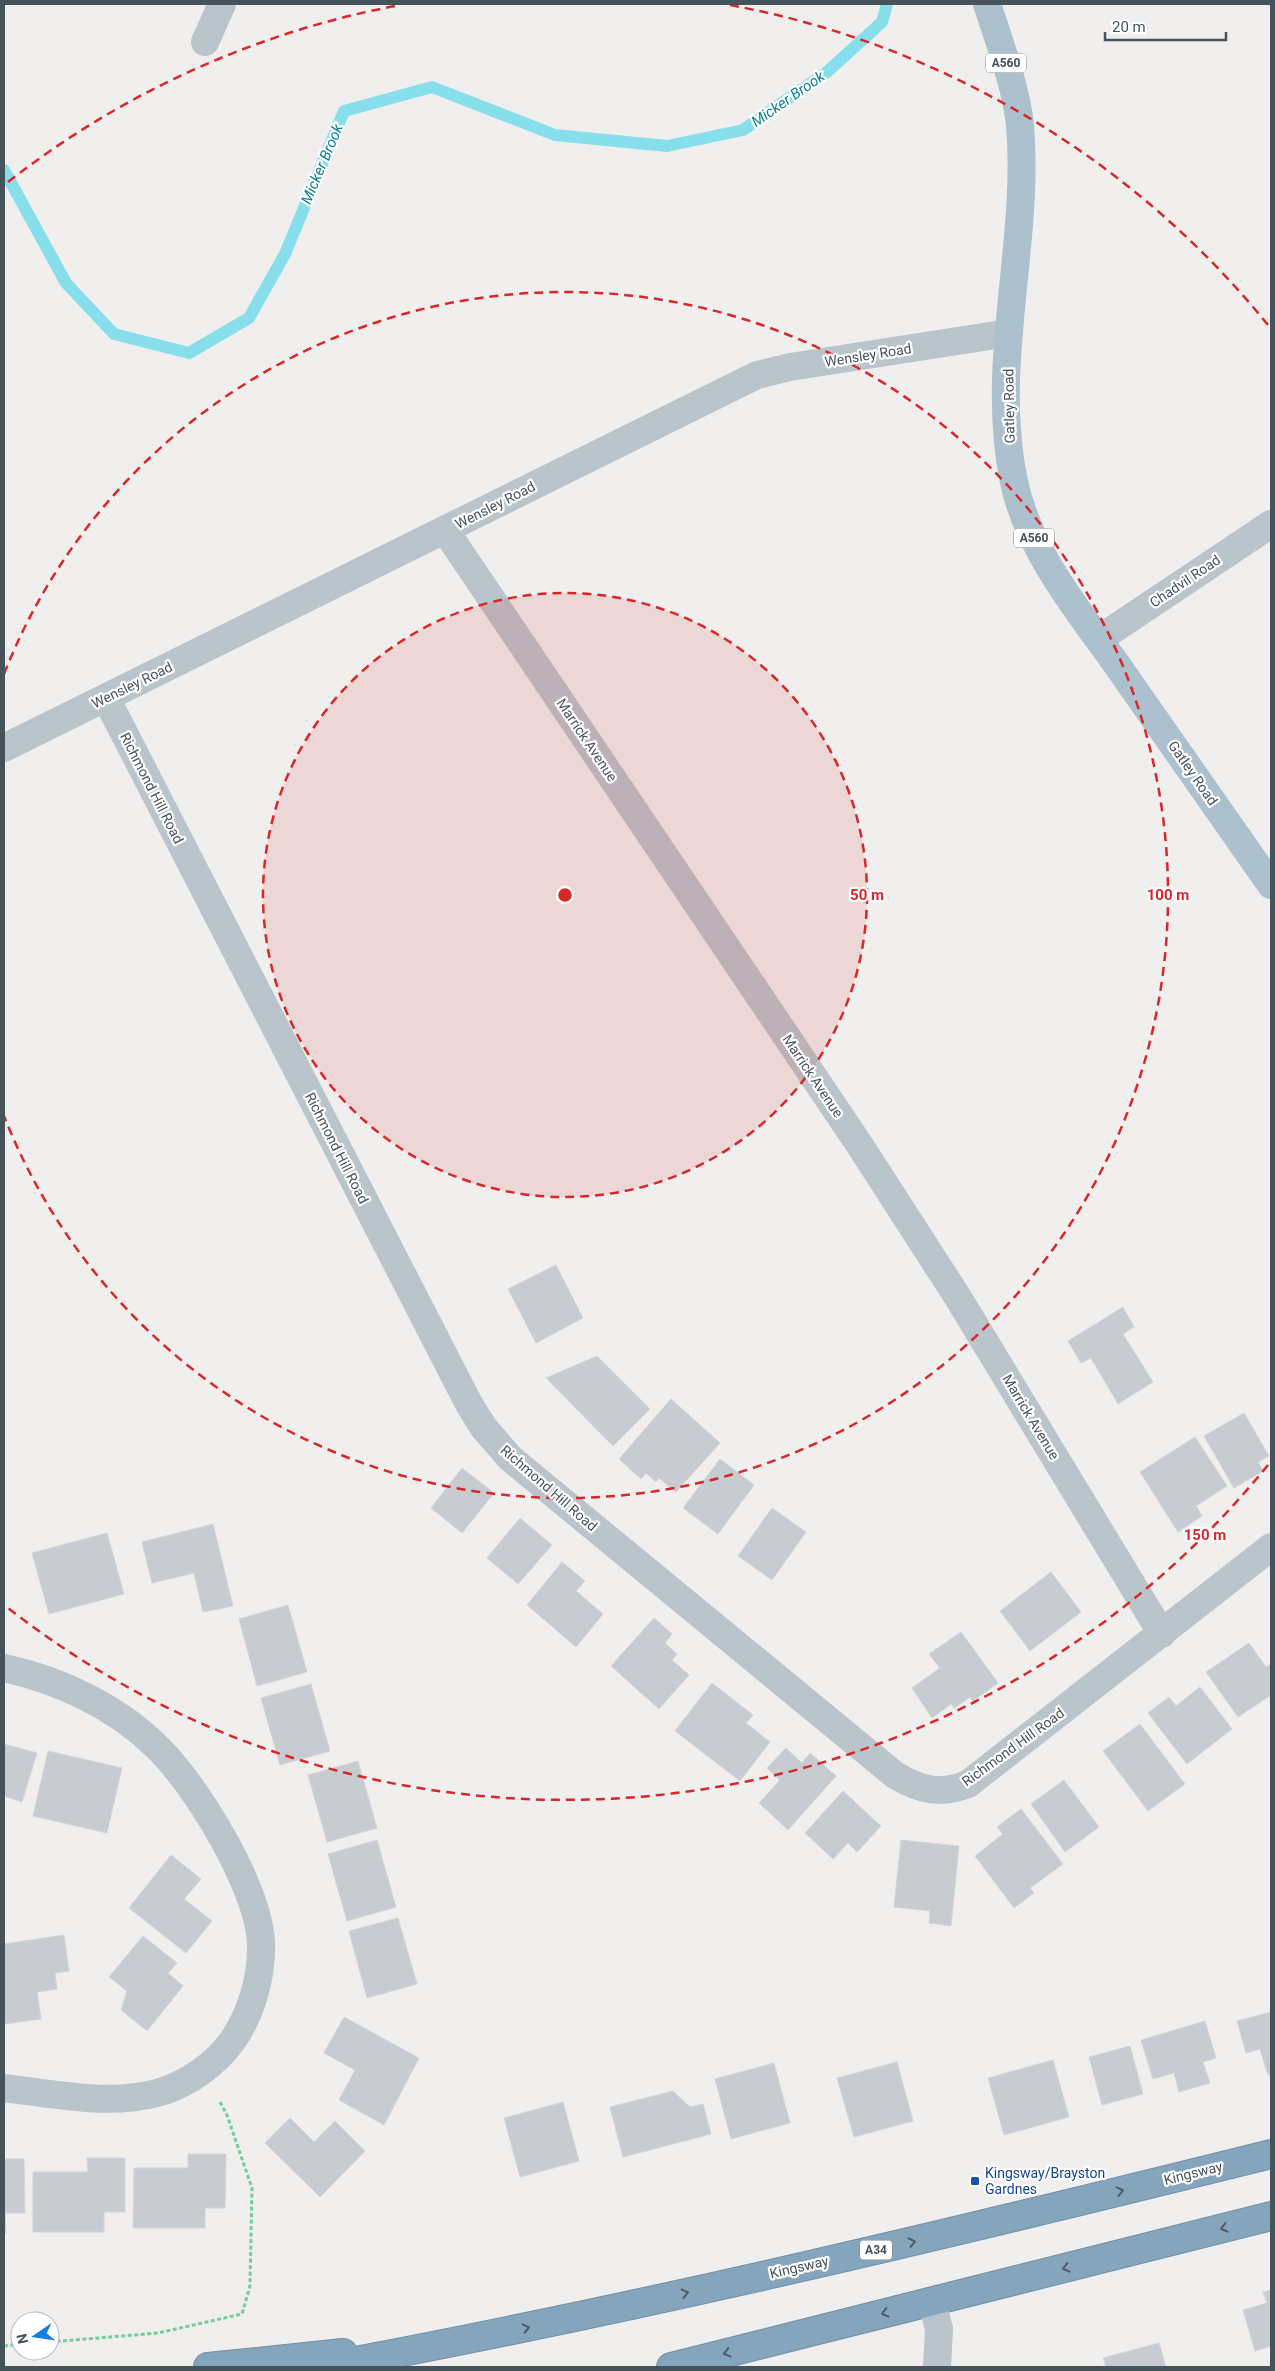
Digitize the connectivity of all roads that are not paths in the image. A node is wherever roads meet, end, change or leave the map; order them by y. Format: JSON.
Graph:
{"nodes":[{"id":1,"x":222,"y":4,"type":"edge"},
{"id":2,"x":987,"y":4,"type":"edge"},
{"id":3,"x":205,"y":42,"type":"dead end"},
{"id":4,"x":1009,"y":332,"type":"junction"},
{"id":5,"x":1264,"y":528,"type":"edge"},
{"id":6,"x":445,"y":530,"type":"junction"},
{"id":7,"x":1099,"y":639,"type":"junction"},
{"id":8,"x":106,"y":698,"type":"junction"},
{"id":9,"x":4,"y":748,"type":"edge"},
{"id":10,"x":1271,"y":885,"type":"edge"},
{"id":11,"x":1271,"y":1547,"type":"edge"},
{"id":12,"x":1162,"y":1634,"type":"junction"},
{"id":13,"x":4,"y":1668,"type":"edge"},
{"id":14,"x":4,"y":2088,"type":"edge"},
{"id":15,"x":1271,"y":2154,"type":"edge"},
{"id":16,"x":1271,"y":2216,"type":"edge"},
{"id":17,"x":932,"y":2302,"type":"junction"},
{"id":18,"x":478,"y":2338,"type":"junction"},
{"id":19,"x":208,"y":2367,"type":"edge"},
{"id":20,"x":323,"y":2367,"type":"edge"},
{"id":21,"x":671,"y":2367,"type":"edge"},
{"id":22,"x":937,"y":2367,"type":"edge"}],
"edges":[{"from":1,"to":3,"type":"street"},
{"from":2,"to":4,"type":"main road","name":"Gatley Road","number":"A560"},
{"from":4,"to":6,"type":"street","name":"Wensley Road"},
{"from":4,"to":7,"type":"main road","name":"Gatley Road","number":"A560"},
{"from":5,"to":7,"type":"street","name":"Chadvil Road"},
{"from":6,"to":8,"type":"street","name":"Wensley Road"},
{"from":6,"to":12,"type":"street","name":"Marrick Avenue"},
{"from":7,"to":10,"type":"main road","name":"Gatley Road","number":"A560"},
{"from":8,"to":9,"type":"street","name":"Wensley Road"},
{"from":8,"to":12,"type":"street","name":"Richmond Hill Road"},
{"from":11,"to":12,"type":"street","name":"Richmond Hill Road"},
{"from":13,"to":14,"type":"street"},
{"from":18,"to":15,"type":"highway","name":"Kingsway","number":"A34","one_way":true},
{"from":16,"to":17,"type":"highway","one_way":true},
{"from":17,"to":21,"type":"highway","one_way":true},
{"from":17,"to":22,"type":"street"},
{"from":18,"to":19,"type":"highway"},
{"from":18,"to":20,"type":"highway","name":"Kingsway","number":"A34"}]}
